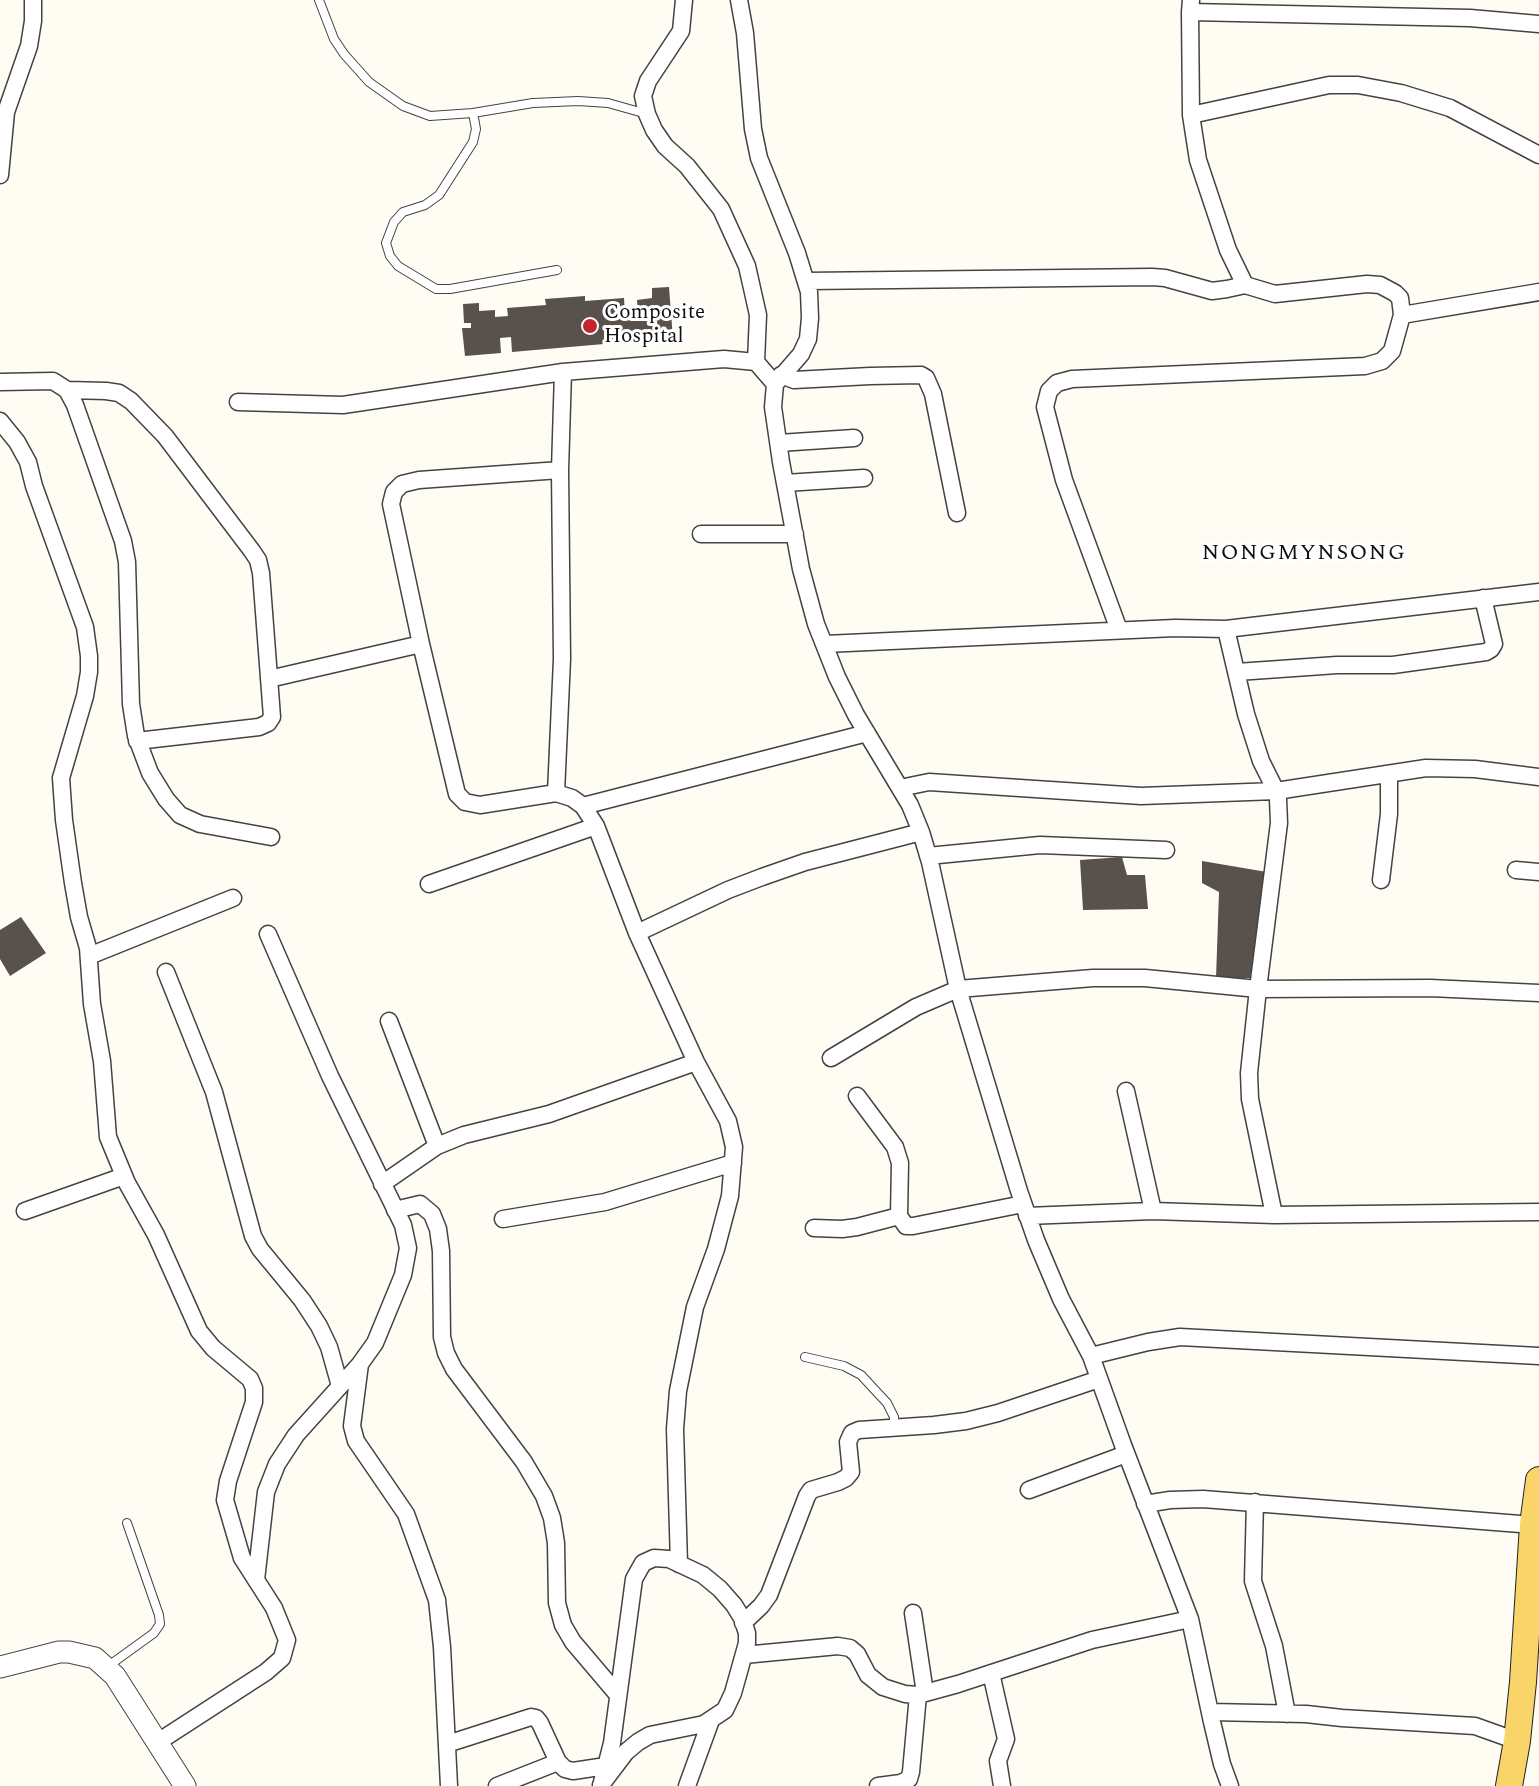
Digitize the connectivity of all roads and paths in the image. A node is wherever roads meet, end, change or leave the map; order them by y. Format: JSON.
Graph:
{"nodes":[{"id":1,"x":33,"y":0,"type":"edge"},
{"id":2,"x":319,"y":0,"type":"edge"},
{"id":3,"x":684,"y":0,"type":"edge"},
{"id":4,"x":739,"y":0,"type":"edge"},
{"id":5,"x":1190,"y":6,"type":"edge"},
{"id":6,"x":1539,"y":24,"type":"edge"},
{"id":7,"x":473,"y":113,"type":"junction"},
{"id":8,"x":647,"y":114,"type":"junction"},
{"id":9,"x":1191,"y":116,"type":"junction"},
{"id":10,"x":1539,"y":155,"type":"edge"},
{"id":11,"x":0,"y":175,"type":"edge"},
{"id":12,"x":557,"y":270,"type":"dead end"},
{"id":13,"x":807,"y":281,"type":"junction"},
{"id":14,"x":1245,"y":285,"type":"junction"},
{"id":15,"x":1539,"y":292,"type":"edge"},
{"id":16,"x":1402,"y":315,"type":"junction"},
{"id":17,"x":756,"y":362,"type":"junction"},
{"id":18,"x":563,"y":372,"type":"junction"},
{"id":19,"x":778,"y":380,"type":"junction"},
{"id":20,"x":0,"y":382,"type":"edge"},
{"id":21,"x":68,"y":390,"type":"junction"},
{"id":22,"x":238,"y":402,"type":"dead end"},
{"id":23,"x":0,"y":421,"type":"edge"},
{"id":24,"x":854,"y":438,"type":"dead end"},
{"id":25,"x":779,"y":443,"type":"junction"},
{"id":26,"x":560,"y":470,"type":"junction"},
{"id":27,"x":864,"y":478,"type":"dead end"},
{"id":28,"x":785,"y":483,"type":"junction"},
{"id":29,"x":957,"y":513,"type":"dead end"},
{"id":30,"x":701,"y":534,"type":"dead end"},
{"id":31,"x":795,"y":534,"type":"junction"},
{"id":32,"x":1539,"y":592,"type":"edge"},
{"id":33,"x":1483,"y":598,"type":"junction"},
{"id":34,"x":1226,"y":628,"type":"junction"},
{"id":35,"x":1119,"y":630,"type":"junction"},
{"id":36,"x":421,"y":644,"type":"junction"},
{"id":37,"x":825,"y":644,"type":"junction"},
{"id":38,"x":1237,"y":672,"type":"junction"},
{"id":39,"x":269,"y":679,"type":"junction"},
{"id":40,"x":867,"y":733,"type":"junction"},
{"id":41,"x":137,"y":741,"type":"junction"},
{"id":42,"x":1389,"y":774,"type":"junction"},
{"id":43,"x":1539,"y":777,"type":"edge"},
{"id":44,"x":900,"y":788,"type":"junction"},
{"id":45,"x":1276,"y":790,"type":"junction"},
{"id":46,"x":556,"y":793,"type":"junction"},
{"id":47,"x":583,"y":806,"type":"junction"},
{"id":48,"x":596,"y":826,"type":"junction"},
{"id":49,"x":921,"y":832,"type":"junction"},
{"id":50,"x":272,"y":837,"type":"dead end"},
{"id":51,"x":1166,"y":850,"type":"dead end"},
{"id":52,"x":928,"y":856,"type":"junction"},
{"id":53,"x":1516,"y":870,"type":"dead end"},
{"id":54,"x":1539,"y":872,"type":"edge"},
{"id":55,"x":1381,"y":880,"type":"dead end"},
{"id":56,"x":429,"y":884,"type":"dead end"},
{"id":57,"x":233,"y":898,"type":"dead end"},
{"id":58,"x":637,"y":933,"type":"junction"},
{"id":59,"x":268,"y":934,"type":"dead end"},
{"id":60,"x":89,"y":956,"type":"junction"},
{"id":61,"x":166,"y":972,"type":"dead end"},
{"id":62,"x":958,"y":989,"type":"junction"},
{"id":63,"x":1258,"y":989,"type":"junction"},
{"id":64,"x":1539,"y":993,"type":"edge"},
{"id":65,"x":389,"y":1021,"type":"dead end"},
{"id":66,"x":831,"y":1058,"type":"dead end"},
{"id":67,"x":696,"y":1062,"type":"junction"},
{"id":68,"x":1126,"y":1091,"type":"dead end"},
{"id":69,"x":858,"y":1095,"type":"dead end"},
{"id":70,"x":437,"y":1146,"type":"junction"},
{"id":71,"x":733,"y":1163,"type":"junction"},
{"id":72,"x":124,"y":1176,"type":"junction"},
{"id":73,"x":382,"y":1184,"type":"junction"},
{"id":74,"x":395,"y":1210,"type":"junction"},
{"id":75,"x":1025,"y":1210,"type":"junction"},
{"id":76,"x":25,"y":1211,"type":"dead end"},
{"id":77,"x":1153,"y":1211,"type":"junction"},
{"id":78,"x":1539,"y":1212,"type":"edge"},
{"id":79,"x":1274,"y":1215,"type":"junction"},
{"id":80,"x":900,"y":1216,"type":"junction"},
{"id":81,"x":503,"y":1219,"type":"dead end"},
{"id":82,"x":814,"y":1228,"type":"dead end"},
{"id":83,"x":1091,"y":1356,"type":"junction"},
{"id":84,"x":1539,"y":1356,"type":"edge"},
{"id":85,"x":805,"y":1357,"type":"dead end"},
{"id":86,"x":360,"y":1364,"type":"junction"},
{"id":87,"x":1099,"y":1379,"type":"junction"},
{"id":88,"x":340,"y":1386,"type":"junction"},
{"id":89,"x":894,"y":1429,"type":"junction"},
{"id":90,"x":1126,"y":1454,"type":"junction"},
{"id":91,"x":1539,"y":1480,"type":"edge"},
{"id":92,"x":1029,"y":1490,"type":"dead end"},
{"id":93,"x":1255,"y":1502,"type":"junction"},
{"id":94,"x":1145,"y":1504,"type":"junction"},
{"id":95,"x":127,"y":1523,"type":"dead end"},
{"id":96,"x":1533,"y":1525,"type":"junction"},
{"id":97,"x":679,"y":1564,"type":"junction"},
{"id":98,"x":1534,"y":1574,"type":"edge"},
{"id":99,"x":256,"y":1580,"type":"junction"},
{"id":100,"x":913,"y":1613,"type":"dead end"},
{"id":101,"x":1190,"y":1619,"type":"junction"},
{"id":102,"x":743,"y":1623,"type":"junction"},
{"id":103,"x":744,"y":1655,"type":"junction"},
{"id":104,"x":0,"y":1667,"type":"edge"},
{"id":105,"x":107,"y":1667,"type":"junction"},
{"id":106,"x":991,"y":1673,"type":"junction"},
{"id":107,"x":922,"y":1694,"type":"junction"},
{"id":108,"x":618,"y":1695,"type":"junction"},
{"id":109,"x":1210,"y":1712,"type":"junction"},
{"id":110,"x":1287,"y":1714,"type":"junction"},
{"id":111,"x":711,"y":1720,"type":"junction"},
{"id":112,"x":1516,"y":1741,"type":"junction"},
{"id":113,"x":158,"y":1742,"type":"junction"},
{"id":114,"x":447,"y":1744,"type":"junction"},
{"id":115,"x":558,"y":1762,"type":"junction"},
{"id":116,"x":606,"y":1766,"type":"junction"},
{"id":117,"x":185,"y":1786,"type":"edge"},
{"id":118,"x":449,"y":1786,"type":"edge"},
{"id":119,"x":497,"y":1786,"type":"edge"},
{"id":120,"x":601,"y":1786,"type":"edge"},
{"id":121,"x":687,"y":1786,"type":"edge"},
{"id":122,"x":879,"y":1786,"type":"edge"},
{"id":123,"x":1002,"y":1786,"type":"edge"},
{"id":124,"x":1230,"y":1786,"type":"edge"},
{"id":125,"x":1509,"y":1786,"type":"edge"}],
"edges":[{"from":1,"to":11,"type":"street"},
{"from":2,"to":7,"type":"lane"},
{"from":3,"to":8,"type":"street"},
{"from":4,"to":13,"type":"street"},
{"from":5,"to":6,"type":"street"},
{"from":5,"to":9,"type":"street"},
{"from":7,"to":8,"type":"lane"},
{"from":7,"to":12,"type":"lane"},
{"from":8,"to":17,"type":"street"},
{"from":9,"to":10,"type":"street"},
{"from":9,"to":14,"type":"street"},
{"from":13,"to":14,"type":"street"},
{"from":13,"to":19,"type":"street"},
{"from":14,"to":16,"type":"street"},
{"from":15,"to":16,"type":"street"},
{"from":16,"to":35,"type":"street"},
{"from":17,"to":18,"type":"street"},
{"from":17,"to":19,"type":"street"},
{"from":18,"to":22,"type":"street"},
{"from":18,"to":26,"type":"street"},
{"from":19,"to":25,"type":"street"},
{"from":19,"to":29,"type":"street"},
{"from":20,"to":21,"type":"street"},
{"from":21,"to":39,"type":"street"},
{"from":21,"to":41,"type":"street"},
{"from":23,"to":60,"type":"street"},
{"from":24,"to":25,"type":"street"},
{"from":25,"to":28,"type":"street"},
{"from":26,"to":36,"type":"street"},
{"from":26,"to":46,"type":"street"},
{"from":27,"to":28,"type":"street"},
{"from":28,"to":31,"type":"street"},
{"from":30,"to":31,"type":"street"},
{"from":31,"to":37,"type":"street"},
{"from":32,"to":33,"type":"street"},
{"from":33,"to":34,"type":"street"},
{"from":33,"to":38,"type":"street"},
{"from":34,"to":35,"type":"street"},
{"from":34,"to":38,"type":"street"},
{"from":35,"to":37,"type":"street"},
{"from":36,"to":39,"type":"street"},
{"from":36,"to":46,"type":"street"},
{"from":37,"to":40,"type":"street"},
{"from":38,"to":45,"type":"street"},
{"from":39,"to":41,"type":"street"},
{"from":40,"to":44,"type":"street"},
{"from":40,"to":47,"type":"street"},
{"from":41,"to":50,"type":"street"},
{"from":42,"to":43,"type":"street"},
{"from":42,"to":45,"type":"street"},
{"from":42,"to":55,"type":"street"},
{"from":44,"to":45,"type":"street"},
{"from":44,"to":49,"type":"street"},
{"from":45,"to":63,"type":"street"},
{"from":46,"to":47,"type":"street"},
{"from":47,"to":48,"type":"street"},
{"from":48,"to":56,"type":"street"},
{"from":48,"to":58,"type":"street"},
{"from":49,"to":52,"type":"street"},
{"from":49,"to":58,"type":"street"},
{"from":51,"to":52,"type":"street"},
{"from":52,"to":62,"type":"street"},
{"from":53,"to":54,"type":"street"},
{"from":57,"to":60,"type":"street"},
{"from":58,"to":67,"type":"street"},
{"from":59,"to":73,"type":"street"},
{"from":60,"to":72,"type":"street"},
{"from":61,"to":88,"type":"street"},
{"from":62,"to":63,"type":"street"},
{"from":62,"to":66,"type":"street"},
{"from":62,"to":75,"type":"street"},
{"from":63,"to":64,"type":"street"},
{"from":63,"to":79,"type":"street"},
{"from":65,"to":70,"type":"street"},
{"from":67,"to":70,"type":"street"},
{"from":67,"to":71,"type":"street"},
{"from":68,"to":77,"type":"street"},
{"from":69,"to":80,"type":"street"},
{"from":70,"to":73,"type":"street"},
{"from":71,"to":81,"type":"street"},
{"from":71,"to":97,"type":"street"},
{"from":72,"to":76,"type":"street"},
{"from":72,"to":99,"type":"street"},
{"from":73,"to":74,"type":"street"},
{"from":74,"to":86,"type":"street"},
{"from":74,"to":108,"type":"street"},
{"from":75,"to":77,"type":"street"},
{"from":75,"to":80,"type":"street"},
{"from":75,"to":83,"type":"street"},
{"from":77,"to":79,"type":"street"},
{"from":78,"to":79,"type":"street"},
{"from":80,"to":82,"type":"street"},
{"from":83,"to":84,"type":"street"},
{"from":83,"to":87,"type":"street"},
{"from":85,"to":89,"type":"lane"},
{"from":86,"to":88,"type":"street"},
{"from":86,"to":114,"type":"street"},
{"from":87,"to":89,"type":"street"},
{"from":87,"to":90,"type":"street"},
{"from":88,"to":99,"type":"street"},
{"from":89,"to":102,"type":"street"},
{"from":90,"to":92,"type":"street"},
{"from":90,"to":94,"type":"street"},
{"from":91,"to":96,"type":"main road"},
{"from":93,"to":94,"type":"street"},
{"from":93,"to":96,"type":"street"},
{"from":93,"to":110,"type":"street"},
{"from":94,"to":101,"type":"street"},
{"from":95,"to":105,"type":"lane"},
{"from":96,"to":98,"type":"main road"},
{"from":97,"to":102,"type":"street"},
{"from":97,"to":108,"type":"street"},
{"from":98,"to":112,"type":"main road"},
{"from":99,"to":113,"type":"street"},
{"from":100,"to":107,"type":"street"},
{"from":101,"to":106,"type":"street"},
{"from":101,"to":109,"type":"street"},
{"from":102,"to":103,"type":"street"},
{"from":103,"to":107,"type":"street"},
{"from":103,"to":111,"type":"street"},
{"from":104,"to":105,"type":"street"},
{"from":105,"to":113,"type":"street"},
{"from":106,"to":107,"type":"street"},
{"from":106,"to":123,"type":"street"},
{"from":107,"to":122,"type":"street"},
{"from":108,"to":116,"type":"street"},
{"from":109,"to":110,"type":"street"},
{"from":109,"to":124,"type":"street"},
{"from":110,"to":112,"type":"street"},
{"from":111,"to":120,"type":"street"},
{"from":111,"to":121,"type":"street"},
{"from":112,"to":125,"type":"main road"},
{"from":113,"to":117,"type":"street"},
{"from":114,"to":115,"type":"street"},
{"from":114,"to":118,"type":"street"},
{"from":115,"to":116,"type":"street"},
{"from":115,"to":119,"type":"street"},
{"from":116,"to":120,"type":"street"}]}
